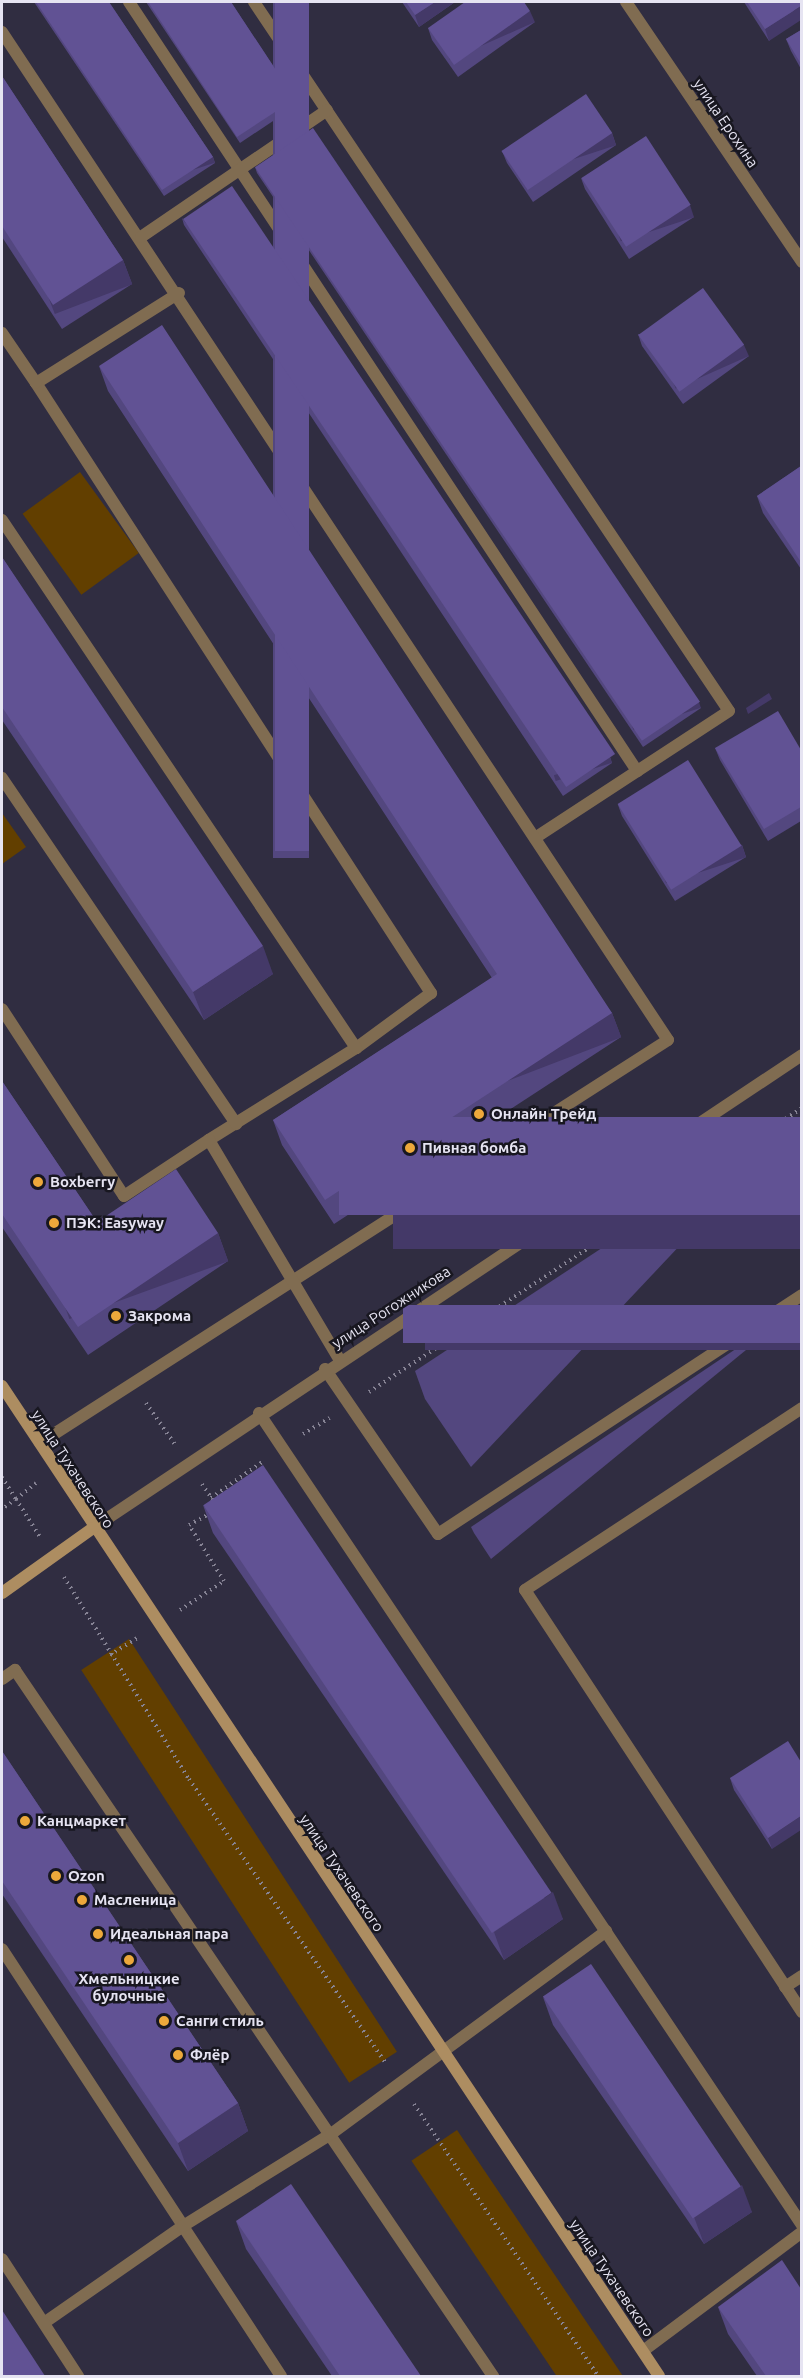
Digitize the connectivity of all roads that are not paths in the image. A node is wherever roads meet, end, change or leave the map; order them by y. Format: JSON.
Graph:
{"nodes":[{"id":1,"x":129,"y":2,"type":"edge"},
{"id":2,"x":254,"y":2,"type":"edge"},
{"id":3,"x":626,"y":2,"type":"edge"},
{"id":4,"x":2,"y":32,"type":"edge"},
{"id":5,"x":327,"y":110,"type":"junction"},
{"id":6,"x":239,"y":168,"type":"junction"},
{"id":7,"x":141,"y":237,"type":"junction"},
{"id":8,"x":801,"y":262,"type":"edge"},
{"id":9,"x":179,"y":293,"type":"junction"},
{"id":10,"x":2,"y":333,"type":"edge"},
{"id":11,"x":36,"y":383,"type":"junction"},
{"id":12,"x":2,"y":520,"type":"edge"},
{"id":13,"x":637,"y":771,"type":"junction"},
{"id":14,"x":2,"y":778,"type":"edge"},
{"id":15,"x":535,"y":838,"type":"junction"},
{"id":16,"x":2,"y":1009,"type":"edge"},
{"id":17,"x":356,"y":1048,"type":"junction"},
{"id":18,"x":801,"y":1054,"type":"edge"},
{"id":19,"x":236,"y":1124,"type":"junction"},
{"id":20,"x":210,"y":1140,"type":"junction"},
{"id":21,"x":292,"y":1280,"type":"junction"},
{"id":22,"x":801,"y":1295,"type":"edge"},
{"id":23,"x":339,"y":1359,"type":"junction"},
{"id":24,"x":325,"y":1369,"type":"junction"},
{"id":25,"x":2,"y":1386,"type":"edge"},
{"id":26,"x":801,"y":1408,"type":"edge"},
{"id":27,"x":259,"y":1413,"type":"junction"},
{"id":28,"x":40,"y":1443,"type":"junction"},
{"id":29,"x":93,"y":1528,"type":"junction"},
{"id":30,"x":2,"y":1593,"type":"edge"},
{"id":31,"x":2,"y":1679,"type":"edge"},
{"id":32,"x":606,"y":1931,"type":"junction"},
{"id":33,"x":2,"y":1949,"type":"edge"},
{"id":34,"x":801,"y":1976,"type":"edge"},
{"id":35,"x":786,"y":1987,"type":"junction"},
{"id":36,"x":801,"y":2012,"type":"edge"},
{"id":37,"x":445,"y":2054,"type":"junction"},
{"id":38,"x":331,"y":2134,"type":"junction"},
{"id":39,"x":801,"y":2225,"type":"edge"},
{"id":40,"x":183,"y":2226,"type":"junction"},
{"id":41,"x":801,"y":2232,"type":"edge"},
{"id":42,"x":2,"y":2259,"type":"edge"},
{"id":43,"x":44,"y":2323,"type":"junction"},
{"id":44,"x":643,"y":2351,"type":"junction"},
{"id":45,"x":78,"y":2376,"type":"edge"},
{"id":46,"x":281,"y":2376,"type":"edge"},
{"id":47,"x":493,"y":2376,"type":"edge"},
{"id":48,"x":659,"y":2376,"type":"edge"}],
"edges":[{"from":1,"to":6,"type":"street"},
{"from":2,"to":5,"type":"street"},
{"from":3,"to":8,"type":"street","name":"улица Ерохина"},
{"from":4,"to":7,"type":"street"},
{"from":5,"to":6,"type":"street"},
{"from":5,"to":13,"type":"street"},
{"from":6,"to":7,"type":"street"},
{"from":6,"to":13,"type":"street"},
{"from":7,"to":9,"type":"street"},
{"from":9,"to":11,"type":"street"},
{"from":9,"to":15,"type":"street"},
{"from":10,"to":11,"type":"street"},
{"from":11,"to":17,"type":"street"},
{"from":12,"to":17,"type":"street"},
{"from":13,"to":15,"type":"street"},
{"from":14,"to":19,"type":"street"},
{"from":15,"to":21,"type":"street"},
{"from":16,"to":20,"type":"street"},
{"from":17,"to":19,"type":"street"},
{"from":18,"to":23,"type":"street","name":"улица Рогожникова"},
{"from":19,"to":20,"type":"street"},
{"from":20,"to":21,"type":"street"},
{"from":21,"to":23,"type":"street"},
{"from":21,"to":28,"type":"street"},
{"from":22,"to":24,"type":"street"},
{"from":23,"to":24,"type":"street","name":"улица Рогожникова"},
{"from":24,"to":27,"type":"street","name":"улица Рогожникова"},
{"from":25,"to":28,"type":"main road","name":"улица Тухачевского"},
{"from":26,"to":35,"type":"street"},
{"from":27,"to":29,"type":"street","name":"улица Рогожникова"},
{"from":27,"to":32,"type":"street"},
{"from":28,"to":29,"type":"main road","name":"улица Тухачевского"},
{"from":29,"to":30,"type":"main road","name":"улица Рогожникова"},
{"from":29,"to":37,"type":"main road","name":"улица Тухачевского"},
{"from":31,"to":38,"type":"street"},
{"from":32,"to":37,"type":"street"},
{"from":32,"to":39,"type":"street"},
{"from":33,"to":40,"type":"street"},
{"from":34,"to":35,"type":"street"},
{"from":35,"to":36,"type":"street"},
{"from":37,"to":38,"type":"street"},
{"from":37,"to":44,"type":"main road","name":"улица Тухачевского"},
{"from":38,"to":40,"type":"street"},
{"from":38,"to":47,"type":"street"},
{"from":40,"to":43,"type":"street"},
{"from":40,"to":46,"type":"street"},
{"from":41,"to":44,"type":"street"},
{"from":42,"to":43,"type":"street"},
{"from":43,"to":45,"type":"street"},
{"from":44,"to":48,"type":"main road","name":"улица Тухачевского"}]}
